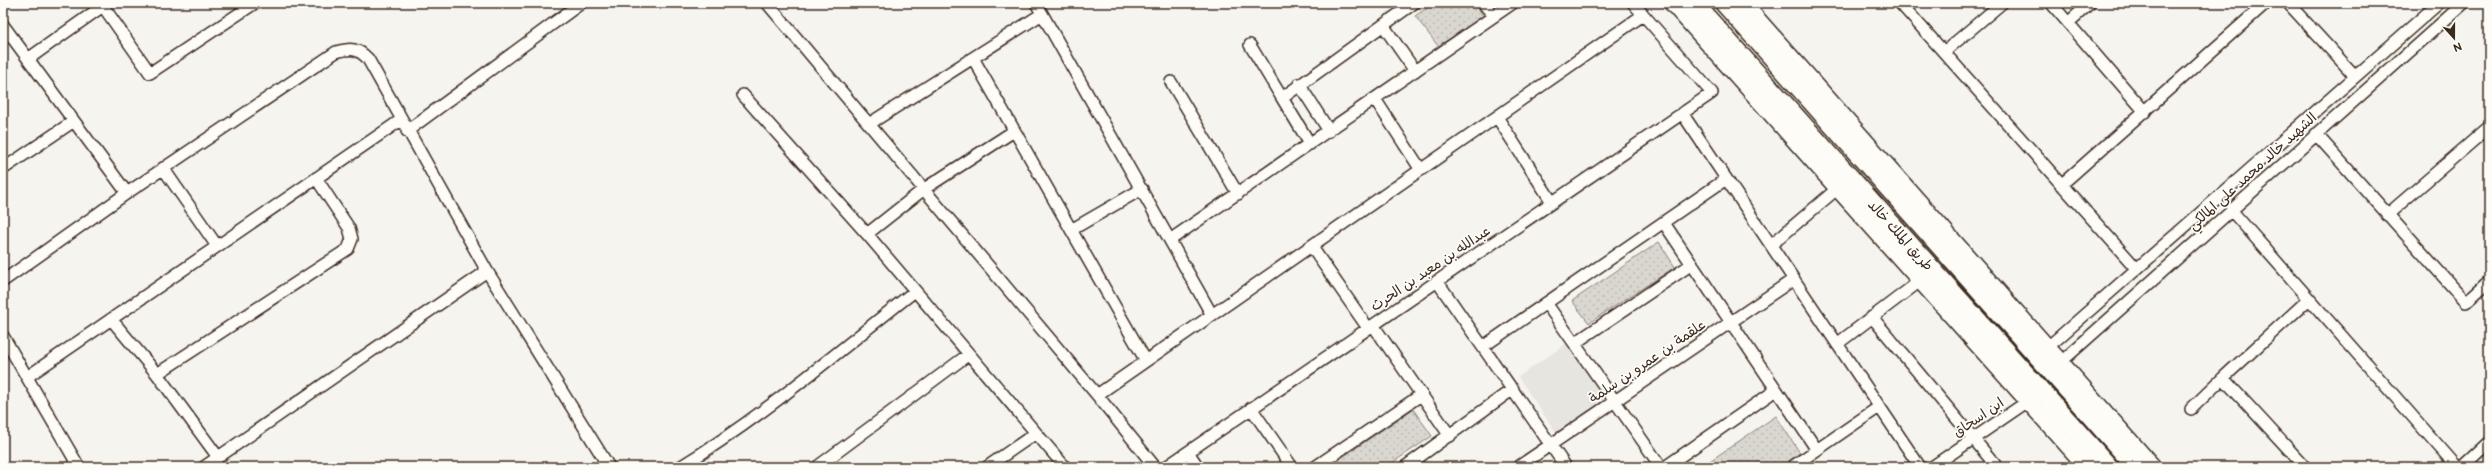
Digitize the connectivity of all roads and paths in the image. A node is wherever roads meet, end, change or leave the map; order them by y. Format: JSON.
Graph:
{"nodes":[{"id":1,"x":255,"y":3,"type":"edge"},
{"id":2,"x":581,"y":3,"type":"edge"},
{"id":3,"x":767,"y":3,"type":"edge"},
{"id":4,"x":1036,"y":3,"type":"edge"},
{"id":5,"x":1414,"y":3,"type":"edge"},
{"id":6,"x":1483,"y":3,"type":"edge"},
{"id":7,"x":1513,"y":3,"type":"edge"},
{"id":8,"x":1632,"y":3,"type":"edge"},
{"id":9,"x":1672,"y":3,"type":"edge"},
{"id":10,"x":1694,"y":3,"type":"edge"},
{"id":11,"x":1724,"y":3,"type":"edge"},
{"id":12,"x":1743,"y":3,"type":"edge"},
{"id":13,"x":1900,"y":3,"type":"edge"},
{"id":14,"x":2002,"y":3,"type":"edge"},
{"id":15,"x":2051,"y":3,"type":"edge"},
{"id":16,"x":2090,"y":3,"type":"edge"},
{"id":17,"x":2266,"y":3,"type":"edge"},
{"id":18,"x":2288,"y":3,"type":"edge"},
{"id":19,"x":2438,"y":3,"type":"edge"},
{"id":20,"x":2464,"y":3,"type":"edge"},
{"id":21,"x":105,"y":4,"type":"edge"},
{"id":22,"x":1042,"y":14,"type":"junction"},
{"id":23,"x":1643,"y":15,"type":"junction"},
{"id":24,"x":1494,"y":16,"type":"junction"},
{"id":25,"x":2068,"y":23,"type":"junction"},
{"id":26,"x":3,"y":25,"type":"edge"},
{"id":27,"x":1383,"y":25,"type":"junction"},
{"id":28,"x":1250,"y":45,"type":"dead end"},
{"id":29,"x":1944,"y":52,"type":"junction"},
{"id":30,"x":973,"y":58,"type":"junction"},
{"id":31,"x":28,"y":59,"type":"junction"},
{"id":32,"x":1415,"y":71,"type":"junction"},
{"id":33,"x":2355,"y":76,"type":"junction"},
{"id":34,"x":1171,"y":82,"type":"dead end"},
{"id":35,"x":1299,"y":84,"type":"junction"},
{"id":36,"x":742,"y":95,"type":"dead end"},
{"id":37,"x":1282,"y":98,"type":"junction"},
{"id":38,"x":1374,"y":99,"type":"junction"},
{"id":39,"x":2145,"y":112,"type":"junction"},
{"id":40,"x":1682,"y":113,"type":"junction"},
{"id":41,"x":1497,"y":117,"type":"junction"},
{"id":42,"x":401,"y":120,"type":"junction"},
{"id":43,"x":74,"y":121,"type":"junction"},
{"id":44,"x":869,"y":124,"type":"junction"},
{"id":45,"x":2489,"y":127,"type":"edge"},
{"id":46,"x":408,"y":131,"type":"junction"},
{"id":47,"x":1014,"y":131,"type":"junction"},
{"id":48,"x":1329,"y":131,"type":"junction"},
{"id":49,"x":2316,"y":134,"type":"junction"},
{"id":50,"x":1310,"y":144,"type":"junction"},
{"id":51,"x":163,"y":168,"type":"junction"},
{"id":52,"x":3,"y":169,"type":"edge"},
{"id":53,"x":1420,"y":170,"type":"junction"},
{"id":54,"x":316,"y":178,"type":"junction"},
{"id":55,"x":1726,"y":179,"type":"junction"},
{"id":56,"x":2062,"y":185,"type":"junction"},
{"id":57,"x":1838,"y":188,"type":"junction"},
{"id":58,"x":924,"y":189,"type":"junction"},
{"id":59,"x":1142,"y":189,"type":"junction"},
{"id":60,"x":127,"y":193,"type":"junction"},
{"id":61,"x":1238,"y":194,"type":"junction"},
{"id":62,"x":1552,"y":202,"type":"junction"},
{"id":63,"x":2231,"y":210,"type":"junction"},
{"id":64,"x":2387,"y":215,"type":"junction"},
{"id":65,"x":1664,"y":223,"type":"junction"},
{"id":66,"x":1071,"y":230,"type":"junction"},
{"id":67,"x":867,"y":234,"type":"junction"},
{"id":68,"x":1170,"y":240,"type":"junction"},
{"id":69,"x":1771,"y":245,"type":"junction"},
{"id":70,"x":217,"y":246,"type":"junction"},
{"id":71,"x":1311,"y":246,"type":"junction"},
{"id":72,"x":1692,"y":264,"type":"junction"},
{"id":73,"x":2136,"y":268,"type":"junction"},
{"id":74,"x":487,"y":270,"type":"junction"},
{"id":75,"x":1794,"y":279,"type":"junction"},
{"id":76,"x":1920,"y":280,"type":"junction"},
{"id":77,"x":3,"y":281,"type":"edge"},
{"id":78,"x":1437,"y":281,"type":"junction"},
{"id":79,"x":2489,"y":281,"type":"edge"},
{"id":80,"x":915,"y":291,"type":"junction"},
{"id":81,"x":2309,"y":299,"type":"junction"},
{"id":82,"x":1546,"y":303,"type":"junction"},
{"id":83,"x":1212,"y":315,"type":"junction"},
{"id":84,"x":1872,"y":317,"type":"junction"},
{"id":85,"x":111,"y":319,"type":"junction"},
{"id":86,"x":1730,"y":322,"type":"junction"},
{"id":87,"x":1371,"y":327,"type":"junction"},
{"id":88,"x":3,"y":336,"type":"edge"},
{"id":89,"x":1575,"y":343,"type":"junction"},
{"id":90,"x":1837,"y":344,"type":"junction"},
{"id":91,"x":1484,"y":346,"type":"junction"},
{"id":92,"x":2048,"y":347,"type":"junction"},
{"id":93,"x":969,"y":354,"type":"junction"},
{"id":94,"x":1146,"y":361,"type":"junction"},
{"id":95,"x":2061,"y":362,"type":"junction"},
{"id":96,"x":157,"y":374,"type":"junction"},
{"id":97,"x":26,"y":377,"type":"junction"},
{"id":98,"x":2223,"y":378,"type":"junction"},
{"id":99,"x":1513,"y":389,"type":"junction"},
{"id":100,"x":1776,"y":390,"type":"junction"},
{"id":101,"x":1097,"y":395,"type":"junction"},
{"id":102,"x":1421,"y":395,"type":"junction"},
{"id":103,"x":2034,"y":397,"type":"junction"},
{"id":104,"x":1615,"y":401,"type":"junction"},
{"id":105,"x":1879,"y":407,"type":"junction"},
{"id":106,"x":1251,"y":408,"type":"junction"},
{"id":107,"x":2191,"y":409,"type":"dead end"},
{"id":108,"x":1036,"y":433,"type":"junction"},
{"id":109,"x":1450,"y":436,"type":"junction"},
{"id":110,"x":1972,"y":440,"type":"junction"},
{"id":111,"x":2489,"y":442,"type":"edge"},
{"id":112,"x":1550,"y":444,"type":"junction"},
{"id":113,"x":1817,"y":450,"type":"junction"},
{"id":114,"x":1188,"y":452,"type":"junction"},
{"id":115,"x":218,"y":457,"type":"junction"},
{"id":116,"x":989,"y":466,"type":"edge"},
{"id":117,"x":79,"y":467,"type":"edge"},
{"id":118,"x":204,"y":467,"type":"edge"},
{"id":119,"x":610,"y":467,"type":"edge"},
{"id":120,"x":680,"y":467,"type":"edge"},
{"id":121,"x":817,"y":467,"type":"edge"},
{"id":122,"x":1065,"y":467,"type":"edge"},
{"id":123,"x":1154,"y":467,"type":"edge"},
{"id":124,"x":1166,"y":467,"type":"edge"},
{"id":125,"x":1198,"y":467,"type":"edge"},
{"id":126,"x":1292,"y":467,"type":"edge"},
{"id":127,"x":1315,"y":467,"type":"edge"},
{"id":128,"x":1405,"y":467,"type":"edge"},
{"id":129,"x":1518,"y":467,"type":"edge"},
{"id":130,"x":1566,"y":467,"type":"edge"},
{"id":131,"x":1661,"y":467,"type":"edge"},
{"id":132,"x":1664,"y":467,"type":"edge"},
{"id":133,"x":1792,"y":467,"type":"edge"},
{"id":134,"x":1920,"y":467,"type":"edge"},
{"id":135,"x":1932,"y":467,"type":"edge"},
{"id":136,"x":1997,"y":467,"type":"edge"},
{"id":137,"x":2087,"y":467,"type":"edge"},
{"id":138,"x":2109,"y":467,"type":"edge"},
{"id":139,"x":2136,"y":467,"type":"edge"},
{"id":140,"x":2153,"y":467,"type":"edge"},
{"id":141,"x":2305,"y":467,"type":"edge"},
{"id":142,"x":2457,"y":467,"type":"edge"},
{"id":143,"x":2462,"y":467,"type":"edge"}],
"edges":[{"from":1,"to":21,"type":"street"},
{"from":2,"to":46,"type":"street"},
{"from":3,"to":44,"type":"street"},
{"from":4,"to":22,"type":"street"},
{"from":5,"to":27,"type":"street"},
{"from":6,"to":24,"type":"street"},
{"from":7,"to":24,"type":"street"},
{"from":8,"to":23,"type":"street"},
{"from":9,"to":57,"type":"main road"},
{"from":10,"to":103,"type":"main road","name":"طريق الملك خالد"},
{"from":11,"to":139,"type":"main road","name":"طريق الملك خالد"},
{"from":12,"to":92,"type":"main road"},
{"from":13,"to":29,"type":"street"},
{"from":14,"to":29,"type":"street"},
{"from":15,"to":25,"type":"street"},
{"from":16,"to":25,"type":"street"},
{"from":17,"to":39,"type":"street"},
{"from":18,"to":33,"type":"street"},
{"from":19,"to":33,"type":"street","name":"الشهيد خالد محمد على المالكي"},
{"from":20,"to":49,"type":"street","name":"الشهيد خالد محمد على المالكي"},
{"from":21,"to":31,"type":"street"},
{"from":22,"to":30,"type":"street"},
{"from":22,"to":59,"type":"street"},
{"from":23,"to":40,"type":"street","name":"عبدالله بن معبد بن الحرث"},
{"from":23,"to":41,"type":"street"},
{"from":24,"to":32,"type":"street"},
{"from":25,"to":39,"type":"street"},
{"from":26,"to":31,"type":"street"},
{"from":27,"to":32,"type":"street"},
{"from":27,"to":35,"type":"street"},
{"from":28,"to":37,"type":"street"},
{"from":29,"to":56,"type":"street"},
{"from":30,"to":44,"type":"street"},
{"from":30,"to":47,"type":"street"},
{"from":31,"to":43,"type":"street"},
{"from":32,"to":38,"type":"street"},
{"from":33,"to":73,"type":"street","name":"الشهيد خالد محمد على المالكي"},
{"from":34,"to":61,"type":"street"},
{"from":35,"to":37,"type":"street"},
{"from":35,"to":48,"type":"street"},
{"from":36,"to":67,"type":"street"},
{"from":37,"to":50,"type":"street"},
{"from":38,"to":48,"type":"street"},
{"from":38,"to":53,"type":"street"},
{"from":39,"to":56,"type":"street"},
{"from":40,"to":55,"type":"street"},
{"from":40,"to":62,"type":"street","name":"عبدالله بن معبد بن الحرث"},
{"from":41,"to":53,"type":"street"},
{"from":41,"to":62,"type":"street"},
{"from":42,"to":46,"type":"street"},
{"from":42,"to":51,"type":"street"},
{"from":42,"to":54,"type":"street"},
{"from":43,"to":52,"type":"street"},
{"from":43,"to":60,"type":"street"},
{"from":44,"to":58,"type":"street"},
{"from":45,"to":64,"type":"street"},
{"from":46,"to":74,"type":"street"},
{"from":47,"to":58,"type":"street"},
{"from":47,"to":66,"type":"street"},
{"from":48,"to":50,"type":"street"},
{"from":49,"to":63,"type":"street","name":"الشهيد خالد محمد على المالكي"},
{"from":49,"to":64,"type":"street"},
{"from":50,"to":61,"type":"street"},
{"from":51,"to":60,"type":"street"},
{"from":51,"to":70,"type":"street"},
{"from":53,"to":71,"type":"street"},
{"from":54,"to":70,"type":"street"},
{"from":54,"to":96,"type":"street"},
{"from":55,"to":65,"type":"street"},
{"from":55,"to":69,"type":"street"},
{"from":56,"to":73,"type":"street"},
{"from":57,"to":69,"type":"street"},
{"from":57,"to":76,"type":"main road"},
{"from":58,"to":67,"type":"street"},
{"from":58,"to":101,"type":"street"},
{"from":59,"to":66,"type":"street"},
{"from":59,"to":68,"type":"street"},
{"from":60,"to":77,"type":"street"},
{"from":61,"to":68,"type":"street"},
{"from":62,"to":78,"type":"street","name":"عبدالله بن معبد بن الحرث"},
{"from":63,"to":81,"type":"street"},
{"from":63,"to":95,"type":"street","name":"الشهيد خالد محمد على المالكي"},
{"from":64,"to":79,"type":"street"},
{"from":65,"to":72,"type":"street"},
{"from":65,"to":82,"type":"street"},
{"from":66,"to":94,"type":"street"},
{"from":67,"to":80,"type":"street"},
{"from":68,"to":83,"type":"street"},
{"from":69,"to":75,"type":"street"},
{"from":70,"to":85,"type":"street"},
{"from":71,"to":83,"type":"street"},
{"from":71,"to":87,"type":"street"},
{"from":72,"to":86,"type":"street"},
{"from":72,"to":89,"type":"street"},
{"from":73,"to":92,"type":"street","name":"الشهيد خالد محمد على المالكي"},
{"from":74,"to":115,"type":"street"},
{"from":74,"to":119,"type":"street"},
{"from":75,"to":86,"type":"street","name":"علقمة بن عمرو بن سلمة"},
{"from":75,"to":90,"type":"street"},
{"from":76,"to":84,"type":"street"},
{"from":76,"to":103,"type":"main road"},
{"from":78,"to":87,"type":"street","name":"عبدالله بن معبد بن الحرث"},
{"from":78,"to":91,"type":"street"},
{"from":80,"to":93,"type":"street"},
{"from":80,"to":120,"type":"street"},
{"from":81,"to":98,"type":"street"},
{"from":81,"to":142,"type":"street"},
{"from":82,"to":89,"type":"street"},
{"from":82,"to":91,"type":"street"},
{"from":83,"to":94,"type":"street"},
{"from":84,"to":90,"type":"street"},
{"from":84,"to":110,"type":"street"},
{"from":85,"to":96,"type":"street"},
{"from":85,"to":97,"type":"street"},
{"from":86,"to":100,"type":"street"},
{"from":86,"to":104,"type":"street","name":"علقمة بن عمرو بن سلمة"},
{"from":87,"to":102,"type":"street"},
{"from":87,"to":106,"type":"street","name":"عبدالله بن معبد بن الحرث"},
{"from":88,"to":97,"type":"street"},
{"from":89,"to":104,"type":"street"},
{"from":90,"to":105,"type":"street"},
{"from":91,"to":99,"type":"street"},
{"from":92,"to":95,"type":"main road"},
{"from":93,"to":108,"type":"street"},
{"from":93,"to":121,"type":"street"},
{"from":94,"to":101,"type":"street"},
{"from":95,"to":140,"type":"main road"},
{"from":96,"to":115,"type":"street"},
{"from":97,"to":117,"type":"street"},
{"from":98,"to":107,"type":"street"},
{"from":98,"to":141,"type":"street"},
{"from":99,"to":109,"type":"street"},
{"from":99,"to":112,"type":"street"},
{"from":100,"to":113,"type":"street"},
{"from":100,"to":132,"type":"street"},
{"from":101,"to":123,"type":"street"},
{"from":102,"to":109,"type":"street"},
{"from":102,"to":127,"type":"street"},
{"from":103,"to":110,"type":"street","name":"ابن اسحاق"},
{"from":103,"to":137,"type":"main road"},
{"from":103,"to":138,"type":"main road","name":"طريق الملك خالد"},
{"from":104,"to":112,"type":"street","name":"علقمة بن عمرو بن سلمة"},
{"from":104,"to":131,"type":"street"},
{"from":105,"to":113,"type":"street"},
{"from":105,"to":134,"type":"street"},
{"from":106,"to":114,"type":"street","name":"عبدالله بن معبد بن الحرث"},
{"from":106,"to":126,"type":"street"},
{"from":108,"to":116,"type":"street"},
{"from":108,"to":122,"type":"street"},
{"from":109,"to":128,"type":"street"},
{"from":110,"to":135,"type":"street","name":"ابن اسحاق"},
{"from":110,"to":136,"type":"street"},
{"from":111,"to":143,"type":"street"},
{"from":112,"to":129,"type":"street","name":"علقمة بن عمرو بن سلمة"},
{"from":112,"to":130,"type":"street"},
{"from":113,"to":133,"type":"street"},
{"from":114,"to":124,"type":"street","name":"عبدالله بن معبد بن الحرث"},
{"from":114,"to":125,"type":"street"},
{"from":115,"to":118,"type":"street"}]}
